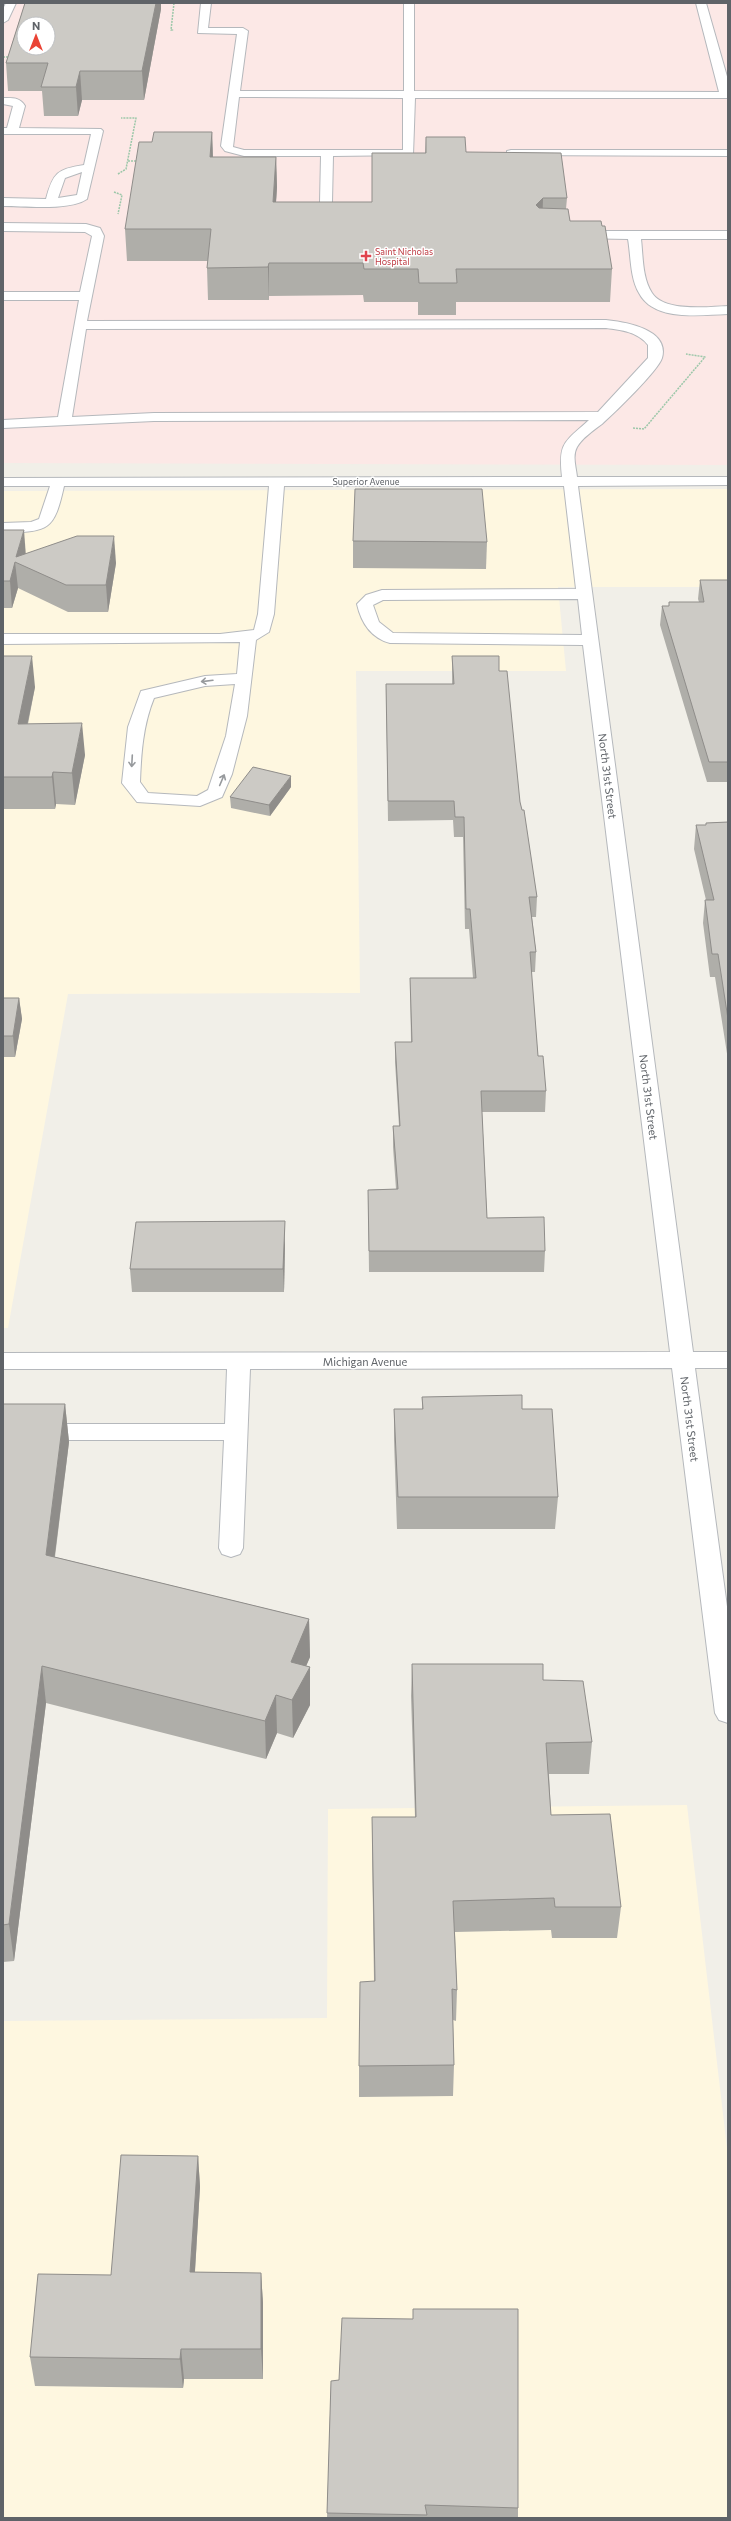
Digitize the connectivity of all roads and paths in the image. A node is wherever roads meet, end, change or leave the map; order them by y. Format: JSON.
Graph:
{"nodes":[{"id":1,"x":11,"y":3,"type":"edge"},
{"id":2,"x":159,"y":3,"type":"edge"},
{"id":3,"x":206,"y":3,"type":"edge"},
{"id":4,"x":409,"y":3,"type":"edge"},
{"id":5,"x":701,"y":3,"type":"edge"},
{"id":6,"x":3,"y":20,"type":"edge"},
{"id":7,"x":3,"y":57,"type":"edge"},
{"id":8,"x":11,"y":57,"type":"edge"},
{"id":9,"x":234,"y":94,"type":"junction"},
{"id":10,"x":409,"y":95,"type":"junction"},
{"id":11,"x":726,"y":95,"type":"edge"},
{"id":12,"x":3,"y":101,"type":"edge"},
{"id":13,"x":120,"y":118,"type":"dead end"},
{"id":14,"x":7,"y":131,"type":"edge"},
{"id":15,"x":327,"y":153,"type":"junction"},
{"id":16,"x":503,"y":153,"type":"edge"},
{"id":17,"x":728,"y":153,"type":"edge"},
{"id":18,"x":128,"y":161,"type":"junction"},
{"id":19,"x":142,"y":161,"type":"edge"},
{"id":20,"x":89,"y":168,"type":"junction"},
{"id":21,"x":114,"y":176,"type":"dead end"},
{"id":22,"x":111,"y":191,"type":"dead end"},
{"id":23,"x":3,"y":202,"type":"edge"},
{"id":24,"x":51,"y":202,"type":"junction"},
{"id":25,"x":326,"y":202,"type":"edge"},
{"id":26,"x":124,"y":216,"type":"dead end"},
{"id":27,"x":3,"y":227,"type":"edge"},
{"id":28,"x":565,"y":235,"type":"edge"},
{"id":29,"x":634,"y":235,"type":"junction"},
{"id":30,"x":728,"y":235,"type":"edge"},
{"id":31,"x":3,"y":296,"type":"edge"},
{"id":32,"x":86,"y":296,"type":"junction"},
{"id":33,"x":728,"y":310,"type":"edge"},
{"id":34,"x":80,"y":324,"type":"junction"},
{"id":35,"x":682,"y":353,"type":"dead end"},
{"id":36,"x":602,"y":416,"type":"junction"},
{"id":37,"x":64,"y":421,"type":"junction"},
{"id":38,"x":3,"y":424,"type":"edge"},
{"id":39,"x":631,"y":427,"type":"dead end"},
{"id":40,"x":277,"y":481,"type":"junction"},
{"id":41,"x":571,"y":481,"type":"junction"},
{"id":42,"x":728,"y":481,"type":"edge"},
{"id":43,"x":3,"y":482,"type":"edge"},
{"id":44,"x":58,"y":482,"type":"junction"},
{"id":45,"x":3,"y":528,"type":"edge"},
{"id":46,"x":585,"y":594,"type":"junction"},
{"id":47,"x":248,"y":637,"type":"junction"},
{"id":48,"x":3,"y":639,"type":"edge"},
{"id":49,"x":591,"y":640,"type":"junction"},
{"id":50,"x":245,"y":678,"type":"junction"},
{"id":51,"x":683,"y":1360,"type":"junction"},
{"id":52,"x":728,"y":1360,"type":"edge"},
{"id":53,"x":3,"y":1361,"type":"edge"},
{"id":54,"x":239,"y":1361,"type":"junction"},
{"id":55,"x":3,"y":1432,"type":"edge"},
{"id":56,"x":236,"y":1432,"type":"junction"},
{"id":57,"x":231,"y":1548,"type":"dead end"},
{"id":58,"x":728,"y":1713,"type":"edge"}],
"edges":[{"from":1,"to":6,"type":"street"},
{"from":2,"to":3,"type":"path"},
{"from":3,"to":9,"type":"street"},
{"from":4,"to":10,"type":"street"},
{"from":5,"to":11,"type":"street"},
{"from":7,"to":8,"type":"path"},
{"from":9,"to":10,"type":"street"},
{"from":9,"to":15,"type":"street"},
{"from":10,"to":11,"type":"street"},
{"from":10,"to":15,"type":"street"},
{"from":12,"to":14,"type":"street"},
{"from":13,"to":18,"type":"path"},
{"from":14,"to":20,"type":"street"},
{"from":15,"to":25,"type":"street"},
{"from":16,"to":17,"type":"street"},
{"from":18,"to":19,"type":"path"},
{"from":18,"to":21,"type":"path"},
{"from":20,"to":24,"type":"street"},
{"from":20,"to":24,"type":"street"},
{"from":22,"to":26,"type":"path"},
{"from":23,"to":24,"type":"street"},
{"from":27,"to":32,"type":"street"},
{"from":28,"to":29,"type":"street"},
{"from":29,"to":30,"type":"street"},
{"from":29,"to":33,"type":"street"},
{"from":31,"to":32,"type":"street"},
{"from":32,"to":34,"type":"street"},
{"from":34,"to":36,"type":"street"},
{"from":34,"to":37,"type":"street"},
{"from":35,"to":39,"type":"path"},
{"from":36,"to":37,"type":"street"},
{"from":36,"to":41,"type":"street","name":"North 31st Street"},
{"from":37,"to":38,"type":"street"},
{"from":40,"to":41,"type":"street","name":"Superior Avenue"},
{"from":40,"to":44,"type":"street","name":"Superior Avenue"},
{"from":40,"to":47,"type":"street"},
{"from":41,"to":42,"type":"street","name":"Superior Avenue"},
{"from":41,"to":46,"type":"street","name":"North 31st Street"},
{"from":43,"to":44,"type":"street","name":"Superior Avenue"},
{"from":44,"to":45,"type":"street"},
{"from":46,"to":49,"type":"street","name":"North 31st Street"},
{"from":46,"to":49,"type":"street"},
{"from":47,"to":48,"type":"street"},
{"from":47,"to":50,"type":"street"},
{"from":49,"to":51,"type":"street","name":"North 31st Street"},
{"from":50,"to":50,"type":"street","one_way":true},
{"from":51,"to":52,"type":"street","name":"Michigan Avenue"},
{"from":51,"to":54,"type":"street","name":"Michigan Avenue"},
{"from":51,"to":58,"type":"street","name":"North 31st Street"},
{"from":53,"to":54,"type":"street","name":"Michigan Avenue"},
{"from":54,"to":56,"type":"street"},
{"from":55,"to":56,"type":"street"},
{"from":56,"to":57,"type":"street"}]}
